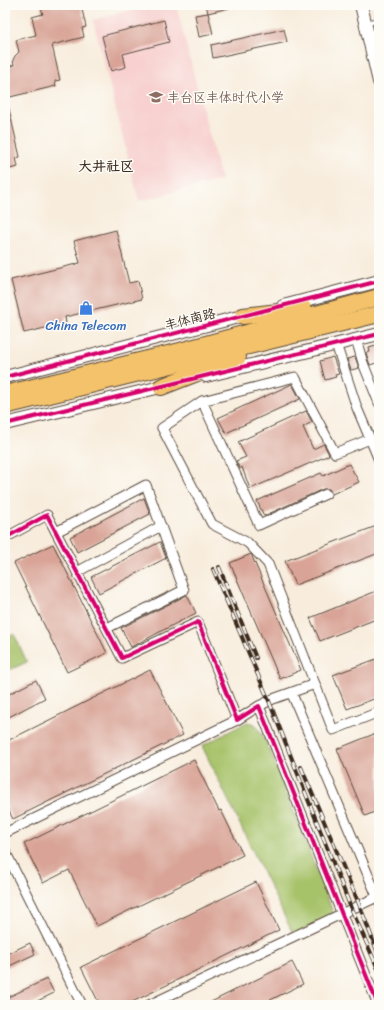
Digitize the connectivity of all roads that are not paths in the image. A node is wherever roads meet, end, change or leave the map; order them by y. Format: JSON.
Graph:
{"nodes":[{"id":1,"x":361,"y":5,"type":"edge"},
{"id":2,"x":379,"y":20,"type":"edge"},
{"id":3,"x":365,"y":23,"type":"junction"},
{"id":4,"x":379,"y":82,"type":"edge"},
{"id":5,"x":379,"y":281,"type":"edge"},
{"id":6,"x":379,"y":297,"type":"edge"},
{"id":7,"x":357,"y":303,"type":"junction"},
{"id":8,"x":379,"y":314,"type":"edge"},
{"id":9,"x":243,"y":316,"type":"junction"},
{"id":10,"x":305,"y":332,"type":"junction"},
{"id":11,"x":379,"y":334,"type":"edge"},
{"id":12,"x":356,"y":340,"type":"junction"},
{"id":13,"x":336,"y":344,"type":"junction"},
{"id":14,"x":181,"y":356,"type":"junction"},
{"id":15,"x":5,"y":377,"type":"edge"},
{"id":16,"x":161,"y":387,"type":"junction"},
{"id":17,"x":5,"y":394,"type":"edge"},
{"id":18,"x":202,"y":402,"type":"junction"},
{"id":19,"x":379,"y":403,"type":"edge"},
{"id":20,"x":5,"y":406,"type":"edge"},
{"id":21,"x":5,"y":424,"type":"edge"},
{"id":22,"x":370,"y":440,"type":"junction"},
{"id":23,"x":379,"y":460,"type":"edge"},
{"id":24,"x":326,"y":494,"type":"dead end"},
{"id":25,"x":161,"y":526,"type":"junction"},
{"id":26,"x":56,"y":532,"type":"junction"},
{"id":27,"x":5,"y":538,"type":"edge"},
{"id":28,"x":77,"y":572,"type":"junction"},
{"id":29,"x":106,"y":628,"type":"junction"},
{"id":30,"x":315,"y":684,"type":"junction"},
{"id":31,"x":292,"y":694,"type":"junction"},
{"id":32,"x":259,"y":706,"type":"junction"},
{"id":33,"x":379,"y":712,"type":"edge"},
{"id":34,"x":237,"y":720,"type":"junction"},
{"id":35,"x":5,"y":833,"type":"edge"},
{"id":36,"x":5,"y":851,"type":"edge"},
{"id":37,"x":378,"y":898,"type":"edge"},
{"id":38,"x":341,"y":913,"type":"junction"},
{"id":39,"x":82,"y":1005,"type":"edge"},
{"id":40,"x":149,"y":1005,"type":"edge"},
{"id":41,"x":378,"y":1005,"type":"edge"}],
"edges":[{"from":1,"to":3,"type":"street"},
{"from":2,"to":3,"type":"lane"},
{"from":3,"to":4,"type":"street"},
{"from":5,"to":9,"type":"street","name":"丰体南路"},
{"from":6,"to":7,"type":"highway"},
{"from":7,"to":9,"type":"highway"},
{"from":7,"to":14,"type":"highway"},
{"from":8,"to":10,"type":"highway"},
{"from":9,"to":15,"type":"street","name":"丰体南路"},
{"from":10,"to":14,"type":"highway"},
{"from":10,"to":16,"type":"highway"},
{"from":11,"to":12,"type":"street"},
{"from":12,"to":13,"type":"street"},
{"from":12,"to":19,"type":"street"},
{"from":13,"to":16,"type":"street"},
{"from":13,"to":22,"type":"street"},
{"from":14,"to":17,"type":"highway"},
{"from":14,"to":20,"type":"highway"},
{"from":16,"to":21,"type":"street"},
{"from":18,"to":22,"type":"street"},
{"from":18,"to":24,"type":"street"},
{"from":18,"to":30,"type":"street"},
{"from":22,"to":23,"type":"street"},
{"from":25,"to":26,"type":"street"},
{"from":25,"to":28,"type":"street"},
{"from":25,"to":29,"type":"street"},
{"from":26,"to":27,"type":"street"},
{"from":26,"to":28,"type":"street"},
{"from":28,"to":29,"type":"street"},
{"from":29,"to":34,"type":"street"},
{"from":30,"to":31,"type":"street"},
{"from":30,"to":33,"type":"street"},
{"from":31,"to":32,"type":"street"},
{"from":31,"to":37,"type":"street"},
{"from":32,"to":34,"type":"street"},
{"from":32,"to":38,"type":"street"},
{"from":34,"to":35,"type":"street"},
{"from":36,"to":39,"type":"street"},
{"from":37,"to":38,"type":"street"},
{"from":38,"to":40,"type":"street"},
{"from":38,"to":41,"type":"street"}]}
